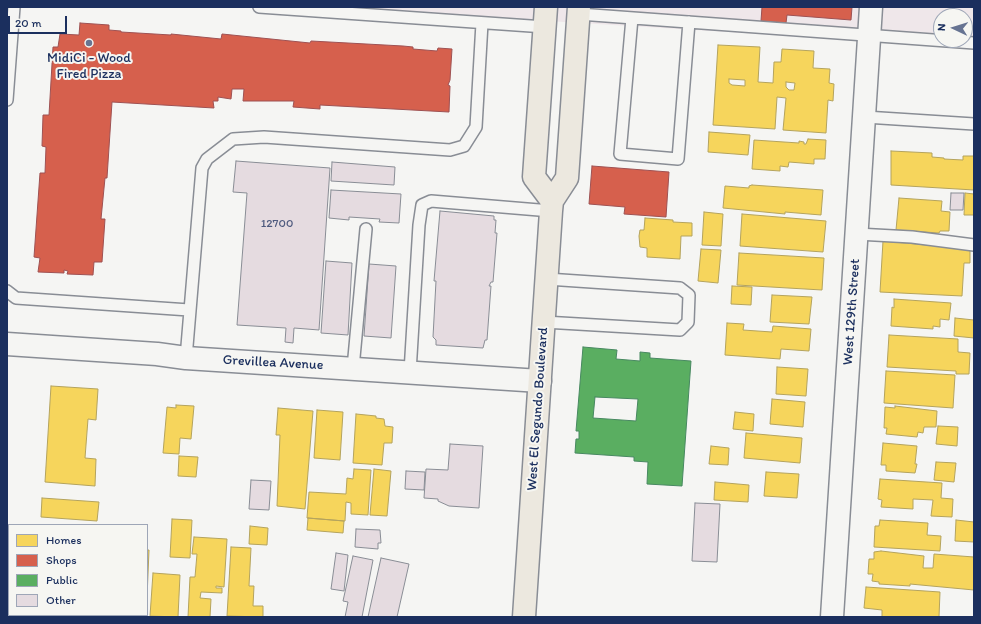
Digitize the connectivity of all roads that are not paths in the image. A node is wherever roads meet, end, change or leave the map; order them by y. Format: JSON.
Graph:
{"nodes":[{"id":1,"x":14,"y":7,"type":"edge"},
{"id":2,"x":259,"y":7,"type":"edge"},
{"id":3,"x":871,"y":7,"type":"edge"},
{"id":4,"x":579,"y":10,"type":"edge"},
{"id":5,"x":365,"y":11,"type":"edge"},
{"id":6,"x":546,"y":17,"type":"edge"},
{"id":7,"x":632,"y":18,"type":"junction"},
{"id":8,"x":689,"y":22,"type":"junction"},
{"id":9,"x":482,"y":24,"type":"junction"},
{"id":10,"x":870,"y":35,"type":"junction"},
{"id":11,"x":974,"y":43,"type":"edge"},
{"id":12,"x":7,"y":100,"type":"edge"},
{"id":13,"x":865,"y":116,"type":"junction"},
{"id":14,"x":974,"y":124,"type":"edge"},
{"id":15,"x":552,"y":206,"type":"junction"},
{"id":16,"x":366,"y":229,"type":"dead end"},
{"id":17,"x":857,"y":234,"type":"junction"},
{"id":18,"x":974,"y":245,"type":"edge"},
{"id":19,"x":547,"y":279,"type":"junction"},
{"id":20,"x":7,"y":291,"type":"edge"},
{"id":21,"x":189,"y":310,"type":"junction"},
{"id":22,"x":544,"y":322,"type":"junction"},
{"id":23,"x":7,"y":344,"type":"edge"},
{"id":24,"x":186,"y":358,"type":"junction"},
{"id":25,"x":353,"y":368,"type":"junction"},
{"id":26,"x":410,"y":372,"type":"junction"},
{"id":27,"x":540,"y":381,"type":"junction"},
{"id":28,"x":524,"y":617,"type":"edge"},
{"id":29,"x":832,"y":617,"type":"edge"}],
"edges":[{"from":1,"to":12,"type":"lane"},
{"from":2,"to":5,"type":"lane"},
{"from":3,"to":10,"type":"street","name":"West 129th Street"},
{"from":4,"to":7,"type":"lane"},
{"from":4,"to":15,"type":"main road","name":"West El Segundo Boulevard"},
{"from":5,"to":9,"type":"lane"},
{"from":6,"to":9,"type":"lane"},
{"from":6,"to":15,"type":"main road"},
{"from":7,"to":8,"type":"lane"},
{"from":7,"to":8,"type":"lane"},
{"from":8,"to":10,"type":"lane"},
{"from":9,"to":21,"type":"lane"},
{"from":10,"to":11,"type":"lane"},
{"from":10,"to":13,"type":"street","name":"West 129th Street"},
{"from":13,"to":14,"type":"lane"},
{"from":13,"to":17,"type":"street","name":"West 129th Street"},
{"from":15,"to":19,"type":"main road","name":"West El Segundo Boulevard"},
{"from":15,"to":26,"type":"lane"},
{"from":16,"to":25,"type":"lane"},
{"from":17,"to":18,"type":"lane"},
{"from":17,"to":29,"type":"street","name":"West 129th Street"},
{"from":19,"to":22,"type":"main road","name":"West El Segundo Boulevard"},
{"from":19,"to":22,"type":"lane"},
{"from":20,"to":21,"type":"lane"},
{"from":21,"to":24,"type":"lane"},
{"from":22,"to":27,"type":"main road","name":"West El Segundo Boulevard"},
{"from":23,"to":24,"type":"street","name":"Grevillea Avenue"},
{"from":24,"to":25,"type":"street","name":"Grevillea Avenue"},
{"from":25,"to":26,"type":"street","name":"Grevillea Avenue"},
{"from":26,"to":27,"type":"street","name":"Grevillea Avenue"},
{"from":27,"to":28,"type":"main road","name":"West El Segundo Boulevard"}]}
